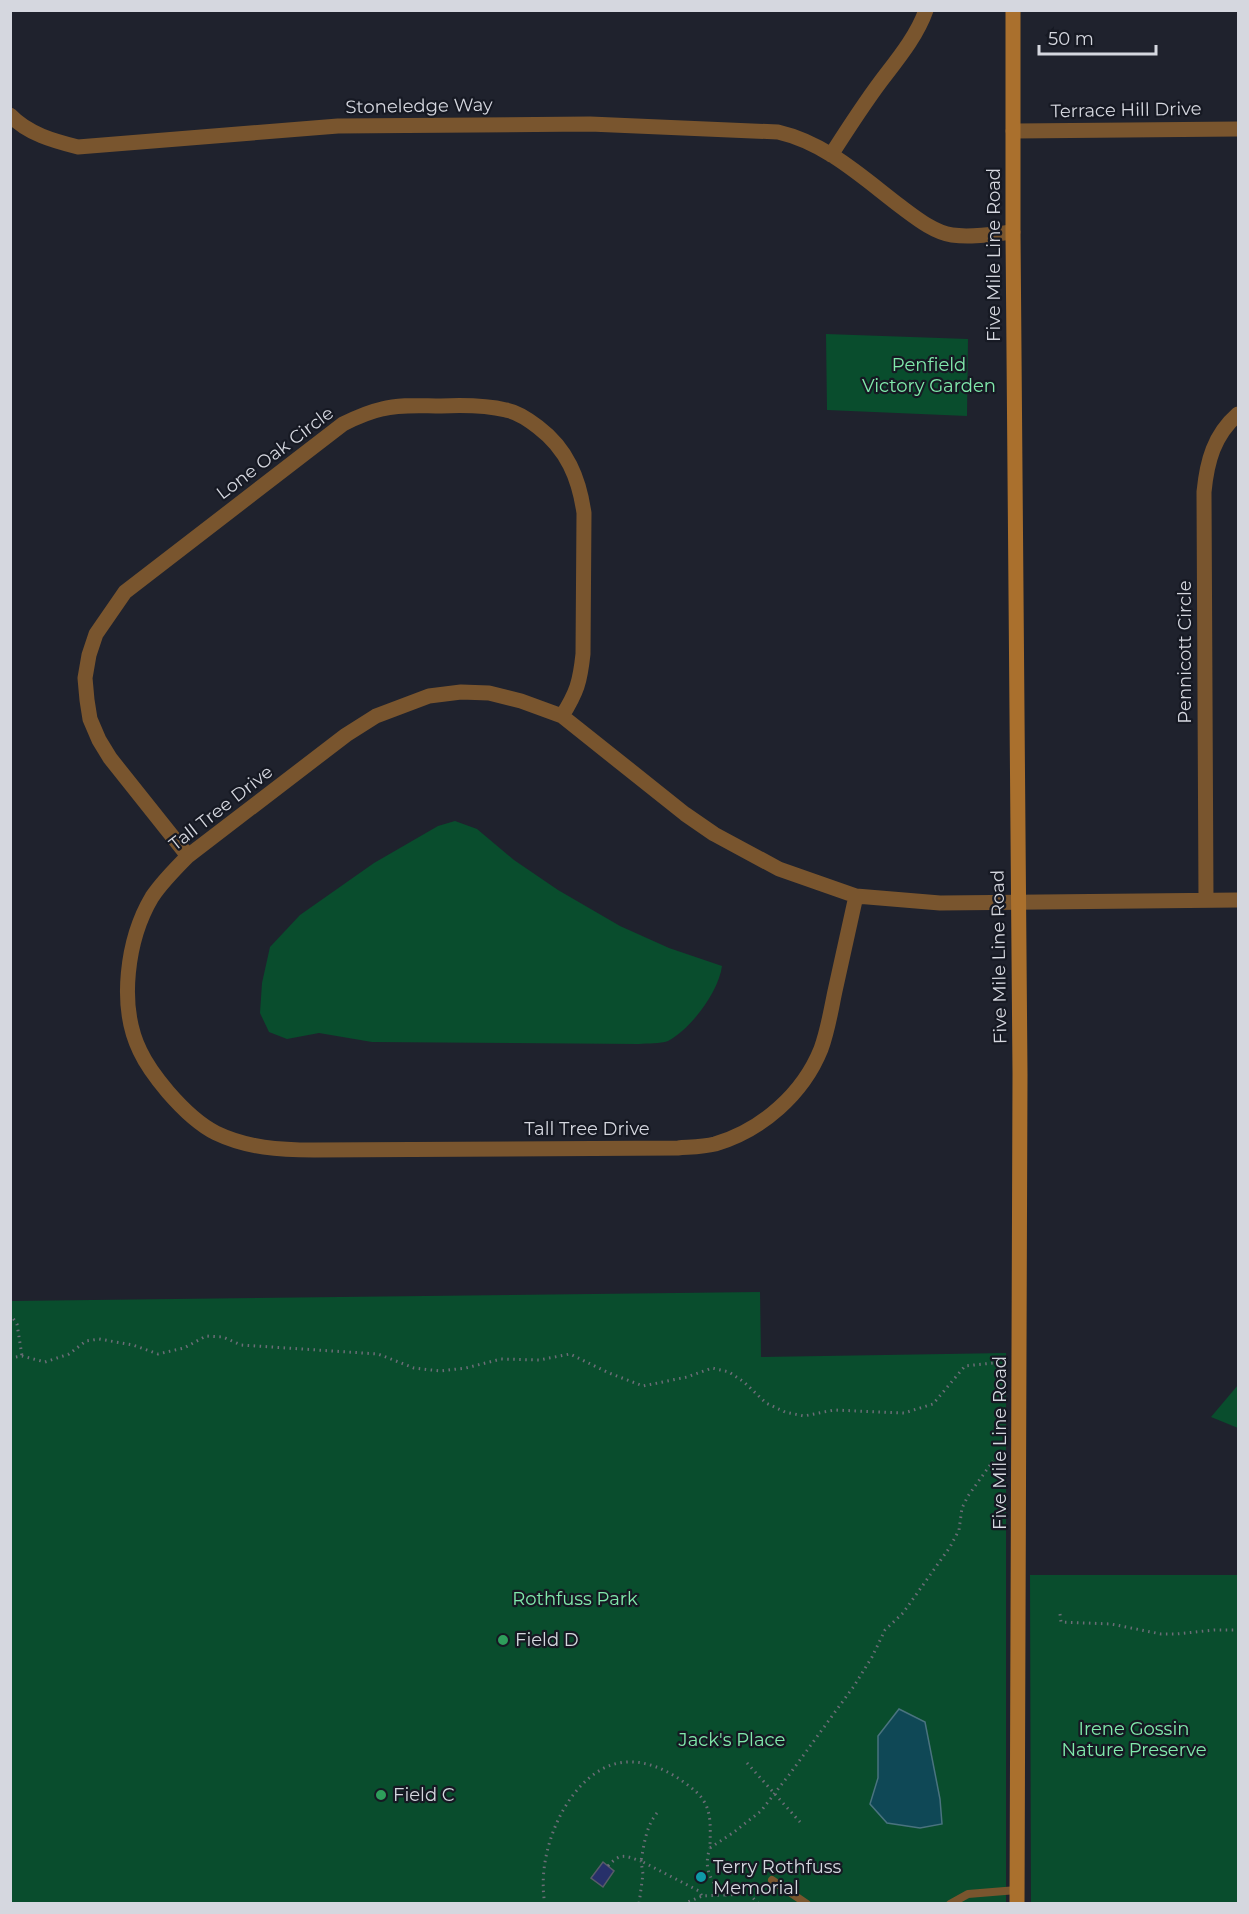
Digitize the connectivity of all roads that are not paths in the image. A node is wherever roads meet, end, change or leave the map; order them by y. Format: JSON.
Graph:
{"nodes":[{"id":1,"x":926,"y":10,"type":"edge"},
{"id":2,"x":1013,"y":10,"type":"edge"},
{"id":3,"x":10,"y":115,"type":"edge"},
{"id":4,"x":1239,"y":129,"type":"edge"},
{"id":5,"x":1013,"y":131,"type":"junction"},
{"id":6,"x":831,"y":155,"type":"junction"},
{"id":7,"x":1013,"y":232,"type":"junction"},
{"id":8,"x":1239,"y":414,"type":"edge"},
{"id":9,"x":562,"y":716,"type":"junction"},
{"id":10,"x":188,"y":856,"type":"junction"},
{"id":11,"x":856,"y":896,"type":"junction"},
{"id":12,"x":1206,"y":900,"type":"junction"},
{"id":13,"x":1239,"y":900,"type":"edge"},
{"id":14,"x":1018,"y":902,"type":"junction"},
{"id":15,"x":772,"y":1880,"type":"dead end"},
{"id":16,"x":1017,"y":1897,"type":"edge"},
{"id":17,"x":807,"y":1904,"type":"edge"},
{"id":18,"x":950,"y":1904,"type":"edge"}],
"edges":[{"from":1,"to":6,"type":"street"},
{"from":2,"to":5,"type":"main road","name":"Five Mile Line Road"},
{"from":3,"to":6,"type":"street","name":"Stoneledge Way"},
{"from":4,"to":5,"type":"street","name":"Terrace Hill Drive"},
{"from":5,"to":7,"type":"main road","name":"Five Mile Line Road"},
{"from":6,"to":7,"type":"street","name":"Stoneledge Way"},
{"from":7,"to":14,"type":"main road","name":"Five Mile Line Road"},
{"from":8,"to":12,"type":"street","name":"Pennicott Circle"},
{"from":9,"to":10,"type":"street","name":"Tall Tree Drive"},
{"from":9,"to":10,"type":"street","name":"Lone Oak Circle"},
{"from":9,"to":11,"type":"street","name":"Tall Tree Drive"},
{"from":10,"to":11,"type":"street","name":"Tall Tree Drive"},
{"from":11,"to":14,"type":"street","name":"Tall Tree Drive"},
{"from":12,"to":13,"type":"street"},
{"from":12,"to":14,"type":"street"},
{"from":14,"to":16,"type":"main road","name":"Five Mile Line Road"},
{"from":15,"to":17,"type":"lane"},
{"from":16,"to":18,"type":"lane"}]}
